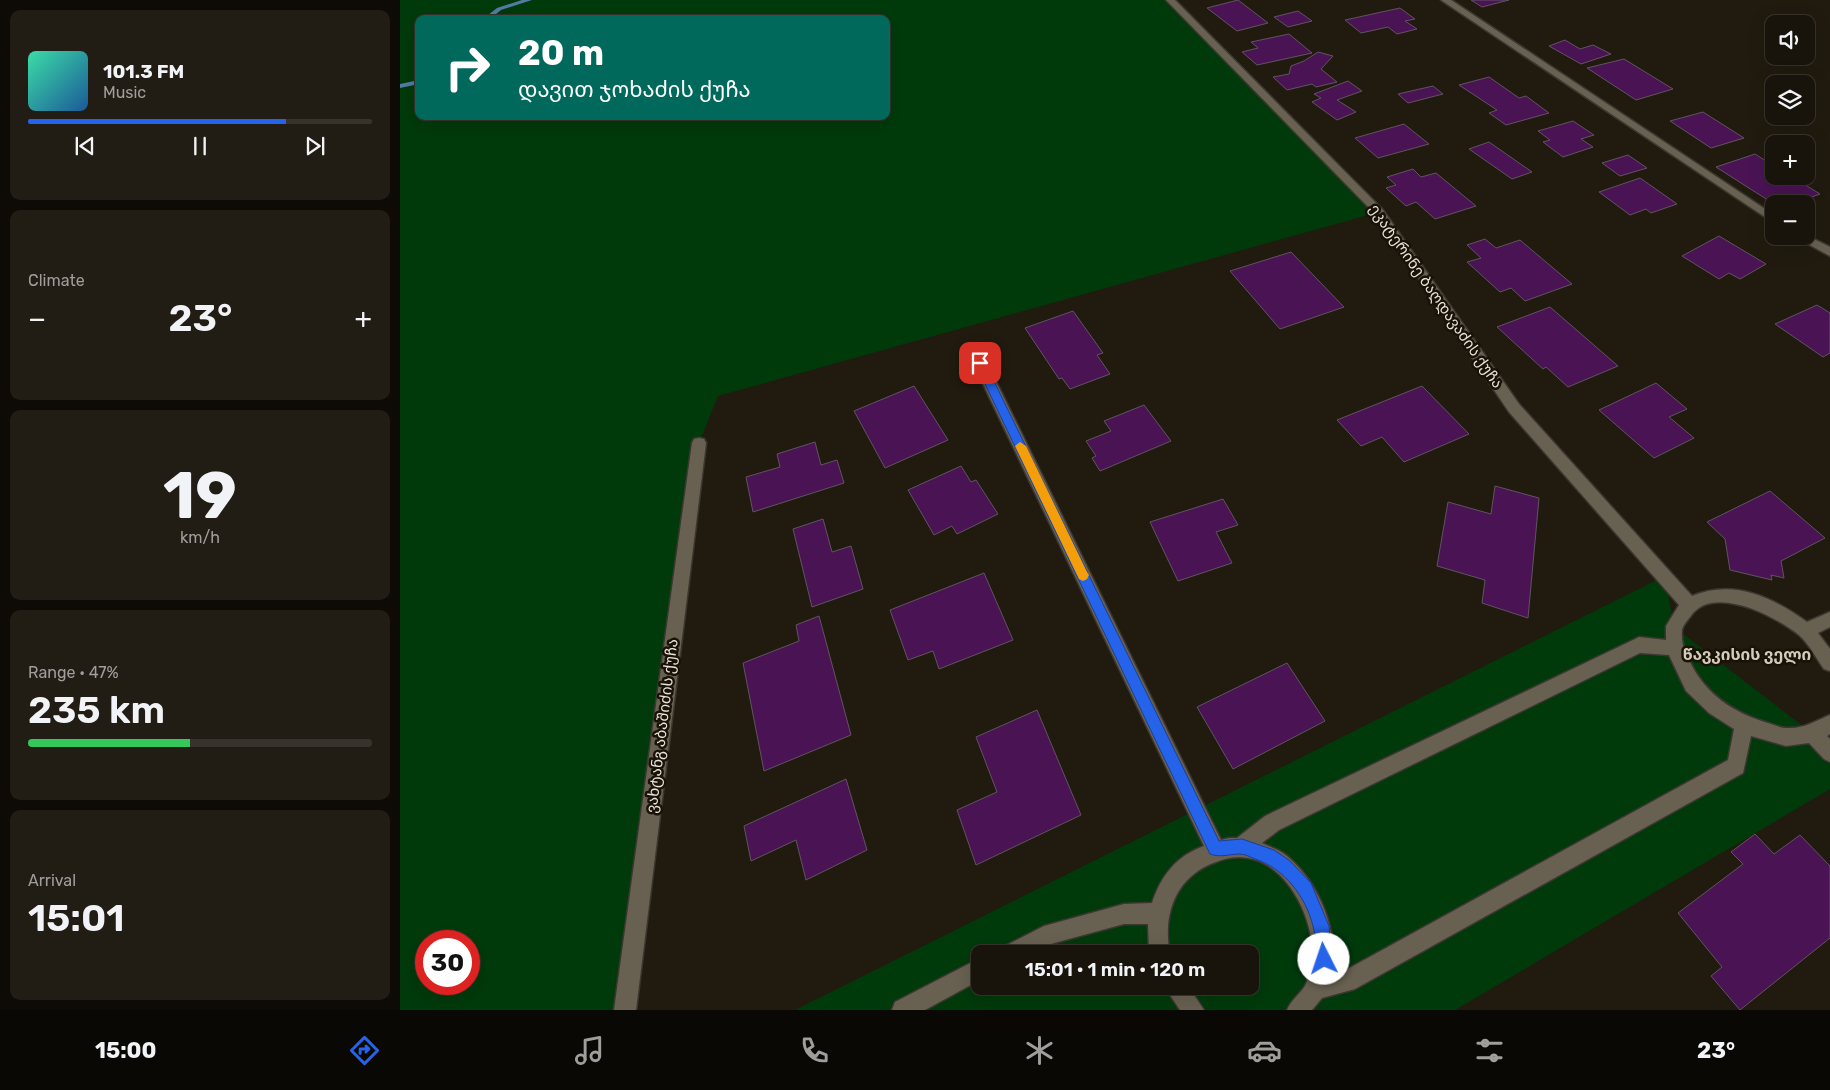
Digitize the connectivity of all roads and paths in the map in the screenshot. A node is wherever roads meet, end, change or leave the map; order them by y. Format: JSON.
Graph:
{"nodes":[{"id":1,"x":1170,"y":0,"type":"edge"},
{"id":2,"x":1446,"y":0,"type":"edge"},
{"id":3,"x":1765,"y":214,"type":"edge"},
{"id":4,"x":1815,"y":244,"type":"edge"},
{"id":5,"x":1830,"y":252,"type":"edge"},
{"id":6,"x":980,"y":363,"type":"dead end"},
{"id":7,"x":699,"y":443,"type":"dead end"},
{"id":8,"x":1689,"y":604,"type":"junction"},
{"id":9,"x":1830,"y":619,"type":"edge"},
{"id":10,"x":1806,"y":631,"type":"junction"},
{"id":11,"x":1674,"y":648,"type":"junction"},
{"id":12,"x":1830,"y":663,"type":"edge"},
{"id":13,"x":1830,"y":724,"type":"edge"},
{"id":14,"x":1744,"y":725,"type":"junction"},
{"id":15,"x":1812,"y":734,"type":"junction"},
{"id":16,"x":1830,"y":753,"type":"edge"},
{"id":17,"x":1242,"y":847,"type":"junction"},
{"id":18,"x":1215,"y":848,"type":"junction"},
{"id":19,"x":1159,"y":913,"type":"junction"},
{"id":20,"x":1027,"y":945,"type":"edge"},
{"id":21,"x":1158,"y":945,"type":"edge"},
{"id":22,"x":971,"y":974,"type":"edge"},
{"id":23,"x":1315,"y":990,"type":"junction"},
{"id":24,"x":1181,"y":995,"type":"edge"},
{"id":25,"x":625,"y":1010,"type":"edge"},
{"id":26,"x":903,"y":1010,"type":"edge"},
{"id":27,"x":1193,"y":1010,"type":"edge"},
{"id":28,"x":1298,"y":1010,"type":"edge"}],
"edges":[{"from":1,"to":8,"type":"street","name":"ეკატერინე ბაღდავაძის ქუჩა"},
{"from":2,"to":3,"type":"street"},
{"from":4,"to":5,"type":"street"},
{"from":6,"to":18,"type":"street"},
{"from":7,"to":25,"type":"street","name":"ვახტანგ აბაშიძის ქუჩა"},
{"from":8,"to":10,"type":"street"},
{"from":8,"to":11,"type":"street"},
{"from":9,"to":10,"type":"street"},
{"from":10,"to":12,"type":"street"},
{"from":11,"to":14,"type":"street"},
{"from":11,"to":17,"type":"street"},
{"from":13,"to":15,"type":"street"},
{"from":14,"to":15,"type":"street"},
{"from":14,"to":23,"type":"street"},
{"from":15,"to":16,"type":"street"},
{"from":17,"to":18,"type":"street"},
{"from":17,"to":23,"type":"street"},
{"from":18,"to":19,"type":"street"},
{"from":19,"to":20,"type":"street"},
{"from":19,"to":21,"type":"street"},
{"from":22,"to":26,"type":"street"},
{"from":23,"to":28,"type":"street"},
{"from":24,"to":27,"type":"street"}]}
